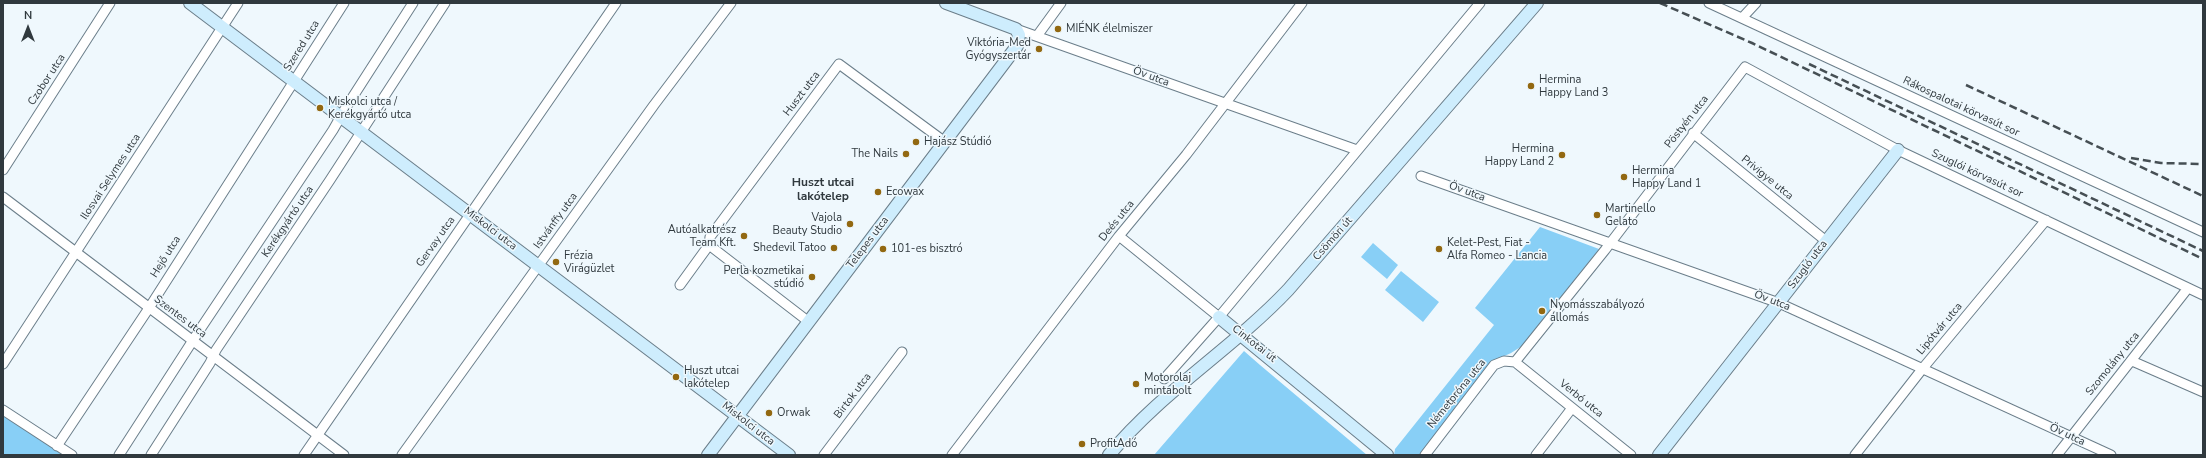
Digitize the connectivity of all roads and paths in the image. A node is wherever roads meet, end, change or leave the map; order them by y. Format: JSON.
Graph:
{"nodes":[{"id":1,"x":110,"y":3,"type":"edge"},
{"id":2,"x":190,"y":3,"type":"edge"},
{"id":3,"x":238,"y":3,"type":"edge"},
{"id":4,"x":344,"y":3,"type":"edge"},
{"id":5,"x":413,"y":3,"type":"edge"},
{"id":6,"x":445,"y":3,"type":"edge"},
{"id":7,"x":616,"y":3,"type":"edge"},
{"id":8,"x":731,"y":3,"type":"edge"},
{"id":9,"x":946,"y":3,"type":"edge"},
{"id":10,"x":1061,"y":3,"type":"edge"},
{"id":11,"x":1302,"y":3,"type":"edge"},
{"id":12,"x":1480,"y":3,"type":"edge"},
{"id":13,"x":1537,"y":3,"type":"edge"},
{"id":14,"x":1709,"y":3,"type":"edge"},
{"id":15,"x":1756,"y":3,"type":"edge"},
{"id":16,"x":1742,"y":18,"type":"junction"},
{"id":17,"x":222,"y":27,"type":"junction"},
{"id":18,"x":1016,"y":28,"type":"junction"},
{"id":19,"x":1038,"y":36,"type":"junction"},
{"id":20,"x":1745,"y":67,"type":"joint"},
{"id":21,"x":294,"y":81,"type":"junction"},
{"id":22,"x":1225,"y":104,"type":"junction"},
{"id":23,"x":341,"y":116,"type":"junction"},
{"id":24,"x":360,"y":133,"type":"junction"},
{"id":25,"x":1693,"y":133,"type":"junction"},
{"id":26,"x":945,"y":142,"type":"junction"},
{"id":27,"x":1357,"y":150,"type":"junction"},
{"id":28,"x":1898,"y":150,"type":"junction"},
{"id":29,"x":3,"y":170,"type":"edge"},
{"id":30,"x":1421,"y":176,"type":"dead end"},
{"id":31,"x":3,"y":197,"type":"edge"},
{"id":32,"x":470,"y":214,"type":"junction"},
{"id":33,"x":2046,"y":220,"type":"junction"},
{"id":34,"x":2203,"y":232,"type":"edge"},
{"id":35,"x":1120,"y":236,"type":"junction"},
{"id":36,"x":1826,"y":241,"type":"junction"},
{"id":37,"x":1609,"y":243,"type":"junction"},
{"id":38,"x":708,"y":245,"type":"junction"},
{"id":39,"x":75,"y":253,"type":"junction"},
{"id":40,"x":539,"y":266,"type":"junction"},
{"id":41,"x":680,"y":285,"type":"dead end"},
{"id":42,"x":2188,"y":288,"type":"junction"},
{"id":43,"x":2203,"y":295,"type":"edge"},
{"id":44,"x":1779,"y":303,"type":"junction"},
{"id":45,"x":149,"y":308,"type":"junction"},
{"id":46,"x":1219,"y":316,"type":"junction"},
{"id":47,"x":809,"y":322,"type":"junction"},
{"id":48,"x":1240,"y":334,"type":"junction"},
{"id":49,"x":192,"y":341,"type":"junction"},
{"id":50,"x":902,"y":352,"type":"dead end"},
{"id":51,"x":213,"y":357,"type":"junction"},
{"id":52,"x":2132,"y":361,"type":"junction"},
{"id":53,"x":1516,"y":362,"type":"junction"},
{"id":54,"x":3,"y":364,"type":"edge"},
{"id":55,"x":1923,"y":368,"type":"junction"},
{"id":56,"x":1164,"y":379,"type":"dead end"},
{"id":57,"x":2203,"y":392,"type":"edge"},
{"id":58,"x":1572,"y":408,"type":"junction"},
{"id":59,"x":3,"y":410,"type":"edge"},
{"id":60,"x":738,"y":416,"type":"junction"},
{"id":61,"x":318,"y":435,"type":"junction"},
{"id":62,"x":2071,"y":437,"type":"junction"},
{"id":63,"x":57,"y":446,"type":"junction"},
{"id":64,"x":72,"y":455,"type":"edge"},
{"id":65,"x":119,"y":455,"type":"edge"},
{"id":66,"x":151,"y":455,"type":"edge"},
{"id":67,"x":304,"y":455,"type":"edge"},
{"id":68,"x":344,"y":455,"type":"edge"},
{"id":69,"x":402,"y":455,"type":"edge"},
{"id":70,"x":708,"y":455,"type":"edge"},
{"id":71,"x":788,"y":455,"type":"edge"},
{"id":72,"x":824,"y":455,"type":"edge"},
{"id":73,"x":952,"y":455,"type":"edge"},
{"id":74,"x":1109,"y":455,"type":"edge"},
{"id":75,"x":1387,"y":455,"type":"edge"},
{"id":76,"x":1425,"y":455,"type":"edge"},
{"id":77,"x":1536,"y":455,"type":"edge"},
{"id":78,"x":1631,"y":455,"type":"edge"},
{"id":79,"x":1659,"y":455,"type":"edge"},
{"id":80,"x":1855,"y":455,"type":"edge"},
{"id":81,"x":2056,"y":455,"type":"edge"},
{"id":82,"x":2110,"y":455,"type":"edge"}],
"edges":[{"from":1,"to":29,"type":"street","name":"Czobor utca"},
{"from":2,"to":17,"type":"street","name":"Miskolci utca"},
{"from":3,"to":17,"type":"street","name":"Ilosvai Selymes utca"},
{"from":4,"to":21,"type":"street","name":"Szered utca"},
{"from":5,"to":23,"type":"street","name":"Kerékgyártó utca"},
{"from":6,"to":24,"type":"street","name":"Kerékgyártó utca"},
{"from":7,"to":32,"type":"street","name":"Gervay utca"},
{"from":8,"to":40,"type":"street","name":"Istvánffy utca"},
{"from":9,"to":18,"type":"street","name":"Öv utca"},
{"from":10,"to":19,"type":"street"},
{"from":11,"to":22,"type":"street","name":"Deés utca"},
{"from":12,"to":27,"type":"street"},
{"from":13,"to":48,"type":"street","name":"Csömöri út"},
{"from":14,"to":16,"type":"street","name":"Rákospalotai körvasút sor"},
{"from":15,"to":16,"type":"street"},
{"from":16,"to":34,"type":"street","name":"Rákospalotai körvasút sor"},
{"from":17,"to":21,"type":"street","name":"Miskolci utca"},
{"from":17,"to":39,"type":"street","name":"Ilosvai Selymes utca"},
{"from":18,"to":19,"type":"street","name":"Öv utca"},
{"from":18,"to":26,"type":"street","name":"Telepes utca"},
{"from":19,"to":22,"type":"street","name":"Öv utca"},
{"from":20,"to":25,"type":"street","name":"Pöstyén utca"},
{"from":20,"to":28,"type":"street","name":"Szuglói körvasút sor"},
{"from":21,"to":23,"type":"street","name":"Miskolci utca"},
{"from":21,"to":45,"type":"street","name":"Hejő utca"},
{"from":22,"to":27,"type":"street","name":"Öv utca"},
{"from":22,"to":35,"type":"street","name":"Deés utca"},
{"from":23,"to":24,"type":"street","name":"Miskolci utca"},
{"from":23,"to":49,"type":"street","name":"Kerékgyártó utca"},
{"from":24,"to":32,"type":"street","name":"Miskolci utca"},
{"from":24,"to":51,"type":"street","name":"Kerékgyártó utca"},
{"from":25,"to":36,"type":"street","name":"Privigye utca"},
{"from":25,"to":37,"type":"street","name":"Pöstyén utca"},
{"from":26,"to":38,"type":"street","name":"Huszt utca"},
{"from":26,"to":47,"type":"street","name":"Telepes utca"},
{"from":27,"to":46,"type":"street"},
{"from":28,"to":33,"type":"street","name":"Szuglói körvasút sor"},
{"from":28,"to":36,"type":"street","name":"Szugló utca"},
{"from":30,"to":37,"type":"street","name":"Öv utca"},
{"from":31,"to":39,"type":"street","name":"Szentes utca"},
{"from":32,"to":40,"type":"street","name":"Miskolci utca"},
{"from":32,"to":61,"type":"street","name":"Gervay utca"},
{"from":33,"to":42,"type":"street","name":"Szuglói körvasút sor"},
{"from":33,"to":55,"type":"street","name":"Lipótvár utca"},
{"from":35,"to":46,"type":"street","name":"Cinkotai út"},
{"from":35,"to":73,"type":"street","name":"Deés utca"},
{"from":36,"to":44,"type":"street","name":"Szugló utca"},
{"from":37,"to":44,"type":"street","name":"Öv utca"},
{"from":37,"to":53,"type":"street","name":"Pöstyén utca"},
{"from":38,"to":41,"type":"street","name":"Huszt utca"},
{"from":38,"to":47,"type":"street"},
{"from":39,"to":45,"type":"street","name":"Szentes utca"},
{"from":39,"to":54,"type":"street","name":"Ilosvai Selymes utca"},
{"from":40,"to":60,"type":"street","name":"Miskolci utca"},
{"from":40,"to":69,"type":"street","name":"Istvánffy utca"},
{"from":42,"to":43,"type":"street","name":"Szuglói körvasút sor"},
{"from":42,"to":52,"type":"street","name":"Szomolány utca"},
{"from":44,"to":55,"type":"street","name":"Öv utca"},
{"from":44,"to":79,"type":"street","name":"Szugló utca"},
{"from":45,"to":49,"type":"street","name":"Szentes utca"},
{"from":45,"to":63,"type":"street","name":"Hejő utca"},
{"from":46,"to":48,"type":"street","name":"Cinkotai út"},
{"from":46,"to":56,"type":"street"},
{"from":47,"to":60,"type":"street","name":"Telepes utca"},
{"from":48,"to":74,"type":"street","name":"Csömöri út"},
{"from":48,"to":75,"type":"street","name":"Cinkotai út"},
{"from":49,"to":51,"type":"street","name":"Szentes utca"},
{"from":49,"to":65,"type":"street","name":"Kerékgyártó utca"},
{"from":50,"to":72,"type":"street","name":"Birtok utca"},
{"from":51,"to":61,"type":"street","name":"Szentes utca"},
{"from":51,"to":66,"type":"street","name":"Kerékgyártó utca"},
{"from":52,"to":57,"type":"street"},
{"from":52,"to":62,"type":"street","name":"Szomolány utca"},
{"from":53,"to":58,"type":"street","name":"Verbó utca"},
{"from":53,"to":76,"type":"street","name":"Németpróna utca"},
{"from":55,"to":62,"type":"street","name":"Öv utca"},
{"from":55,"to":80,"type":"street","name":"Lipótvár utca"},
{"from":58,"to":77,"type":"street"},
{"from":58,"to":78,"type":"street","name":"Verbó utca"},
{"from":59,"to":63,"type":"street"},
{"from":60,"to":70,"type":"street","name":"Telepes utca"},
{"from":60,"to":71,"type":"street","name":"Miskolci utca"},
{"from":61,"to":67,"type":"street","name":"Gervay utca"},
{"from":61,"to":68,"type":"street","name":"Szentes utca"},
{"from":62,"to":81,"type":"street","name":"Szomolány utca"},
{"from":62,"to":82,"type":"street","name":"Öv utca"},
{"from":63,"to":64,"type":"street"}]}
